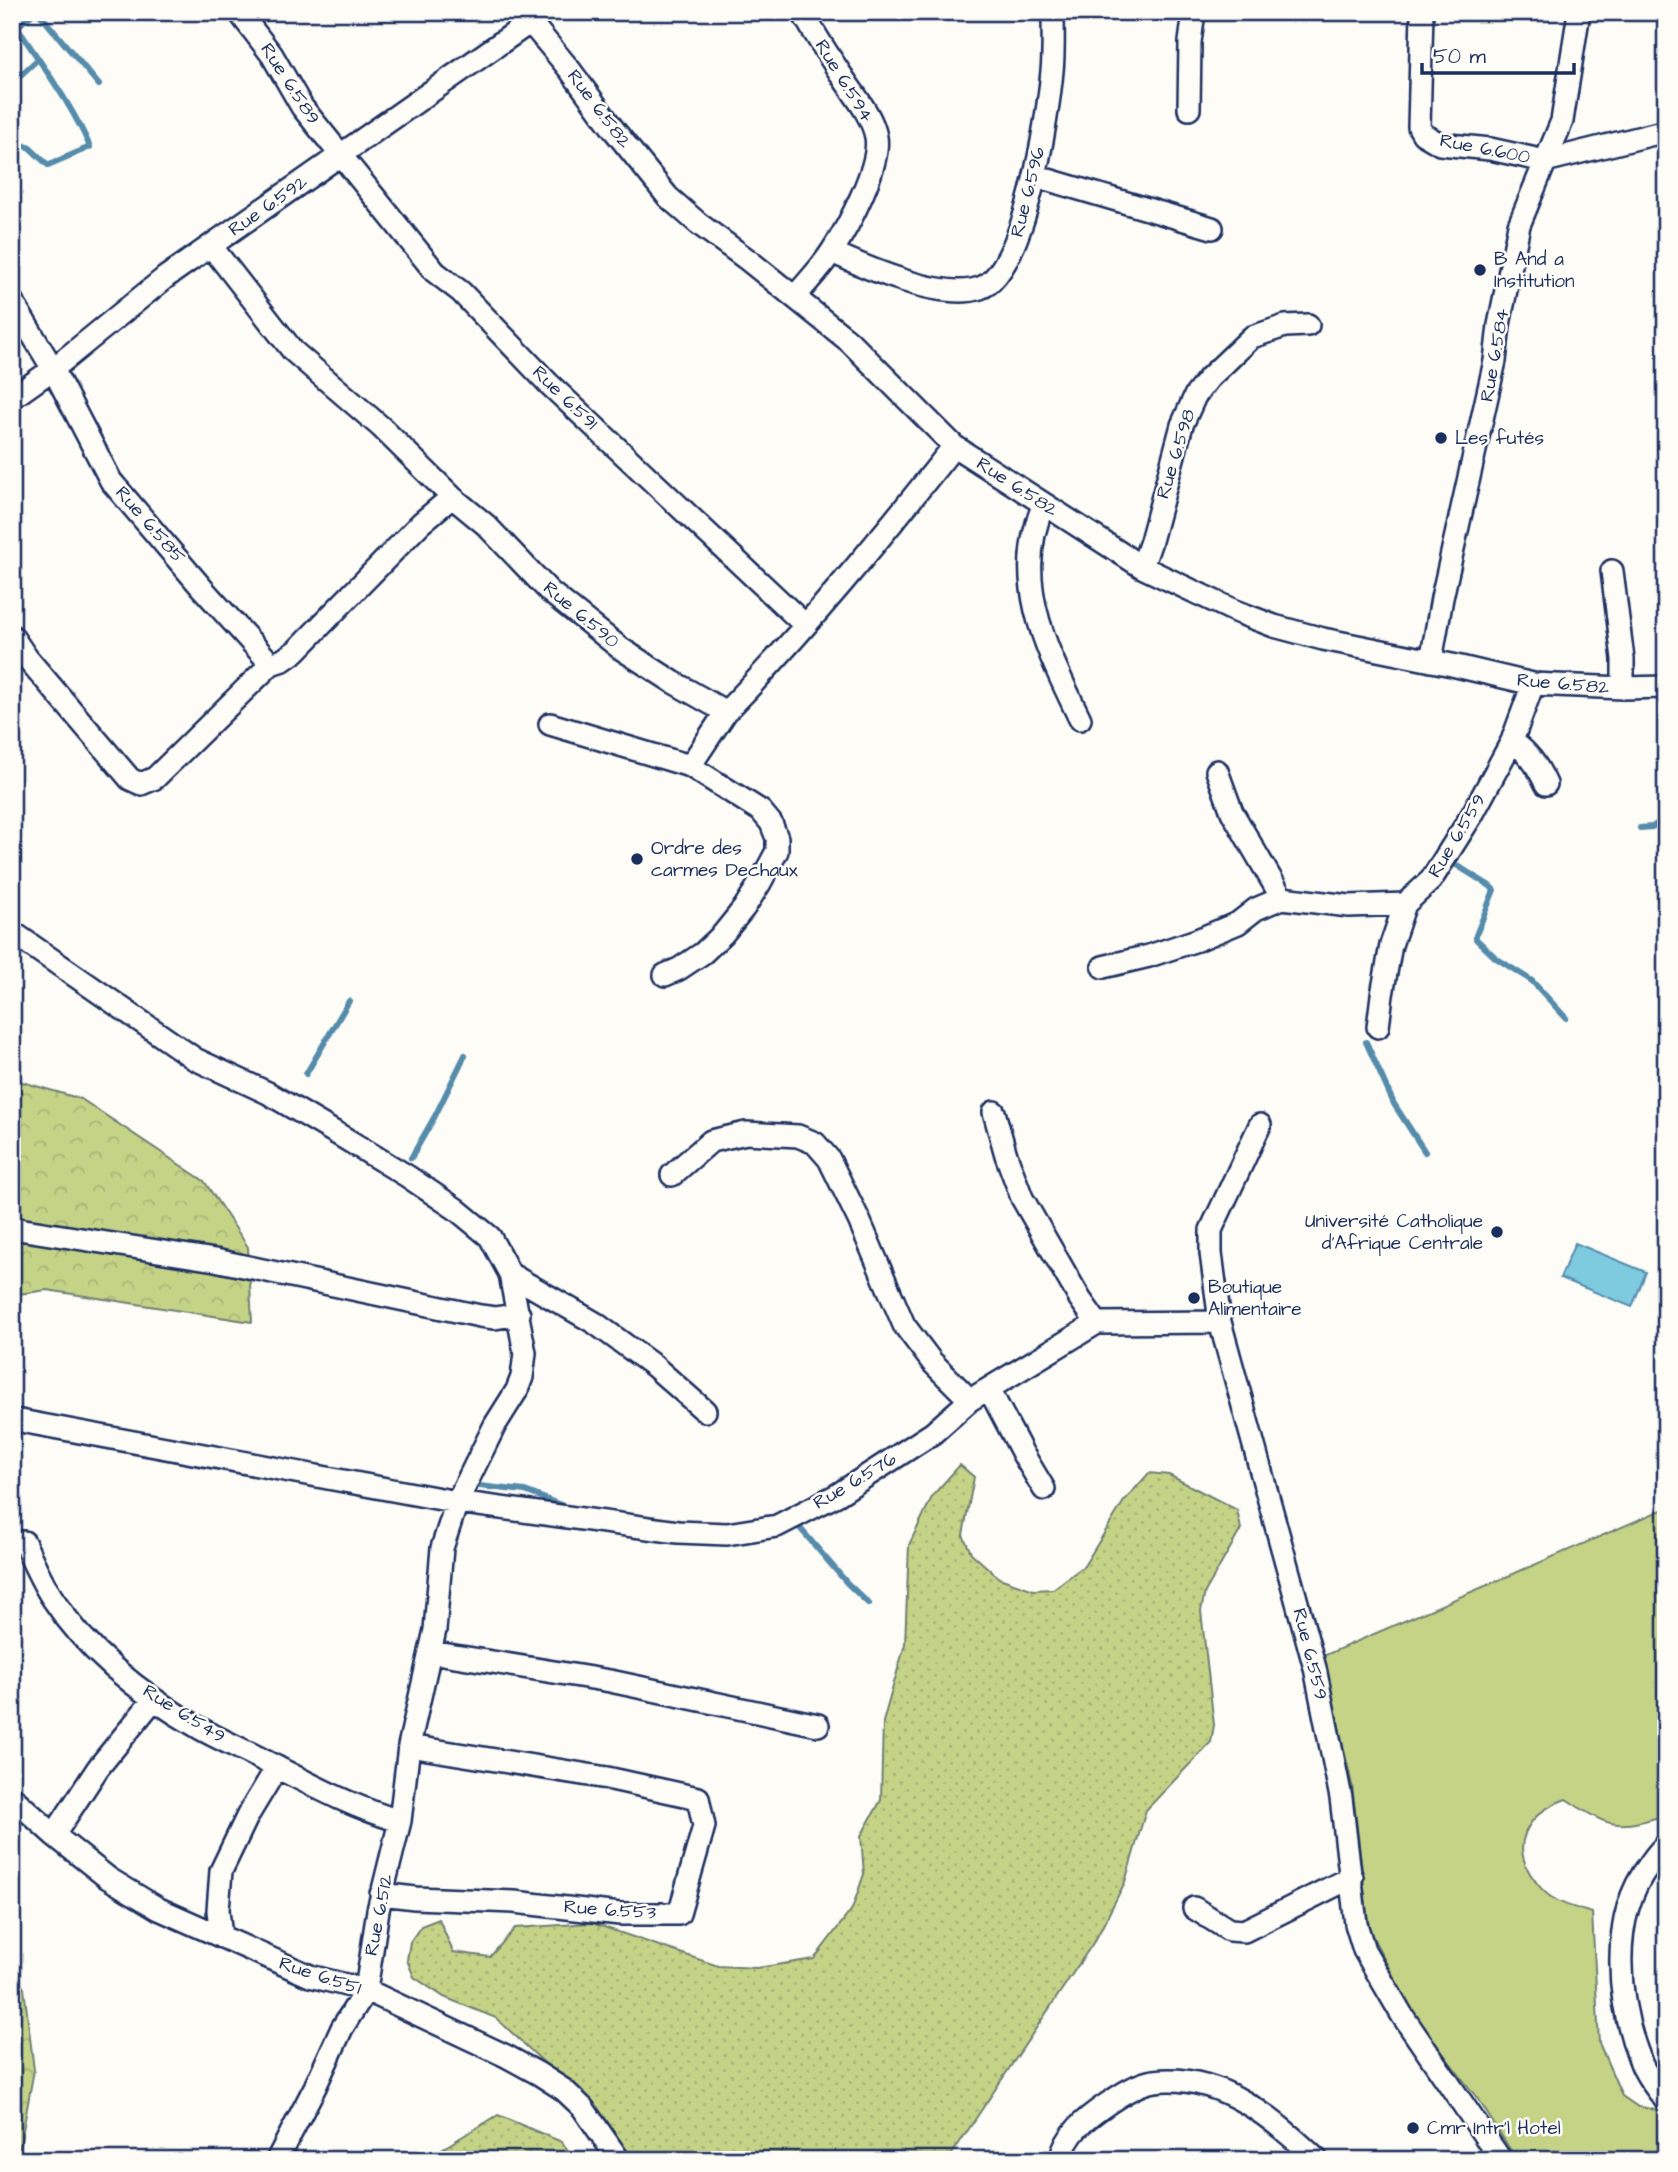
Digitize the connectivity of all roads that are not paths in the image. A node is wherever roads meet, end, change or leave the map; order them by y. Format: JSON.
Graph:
{"nodes":[{"id":1,"x":239,"y":12,"type":"edge"},
{"id":2,"x":802,"y":12,"type":"edge"},
{"id":3,"x":1053,"y":12,"type":"edge"},
{"id":4,"x":1194,"y":12,"type":"edge"},
{"id":5,"x":1422,"y":12,"type":"edge"},
{"id":6,"x":1579,"y":12,"type":"edge"},
{"id":7,"x":525,"y":18,"type":"edge"},
{"id":8,"x":1189,"y":109,"type":"dead end"},
{"id":9,"x":1666,"y":131,"type":"edge"},
{"id":10,"x":340,"y":157,"type":"junction"},
{"id":11,"x":1545,"y":160,"type":"junction"},
{"id":12,"x":1035,"y":176,"type":"junction"},
{"id":13,"x":1212,"y":228,"type":"dead end"},
{"id":14,"x":211,"y":246,"type":"junction"},
{"id":15,"x":832,"y":252,"type":"junction"},
{"id":16,"x":795,"y":297,"type":"junction"},
{"id":17,"x":12,"y":301,"type":"edge"},
{"id":18,"x":1308,"y":325,"type":"dead end"},
{"id":19,"x":54,"y":369,"type":"junction"},
{"id":20,"x":12,"y":398,"type":"edge"},
{"id":21,"x":954,"y":446,"type":"junction"},
{"id":22,"x":452,"y":497,"type":"junction"},
{"id":23,"x":1044,"y":503,"type":"junction"},
{"id":24,"x":1142,"y":567,"type":"junction"},
{"id":25,"x":1612,"y":571,"type":"dead end"},
{"id":26,"x":804,"y":625,"type":"junction"},
{"id":27,"x":12,"y":636,"type":"edge"},
{"id":28,"x":1431,"y":661,"type":"junction"},
{"id":29,"x":271,"y":664,"type":"junction"},
{"id":30,"x":1532,"y":684,"type":"junction"},
{"id":31,"x":1666,"y":687,"type":"edge"},
{"id":32,"x":1623,"y":688,"type":"junction"},
{"id":33,"x":726,"y":712,"type":"junction"},
{"id":34,"x":1080,"y":719,"type":"dead end"},
{"id":35,"x":550,"y":724,"type":"dead end"},
{"id":36,"x":1512,"y":741,"type":"junction"},
{"id":37,"x":690,"y":766,"type":"junction"},
{"id":38,"x":1217,"y":771,"type":"dead end"},
{"id":39,"x":1546,"y":784,"type":"dead end"},
{"id":40,"x":1282,"y":898,"type":"junction"},
{"id":41,"x":1405,"y":904,"type":"junction"},
{"id":42,"x":12,"y":932,"type":"edge"},
{"id":43,"x":1103,"y":967,"type":"dead end"},
{"id":44,"x":665,"y":975,"type":"dead end"},
{"id":45,"x":1378,"y":1027,"type":"dead end"},
{"id":46,"x":994,"y":1112,"type":"dead end"},
{"id":47,"x":1260,"y":1125,"type":"dead end"},
{"id":48,"x":672,"y":1175,"type":"dead end"},
{"id":49,"x":12,"y":1228,"type":"edge"},
{"id":50,"x":510,"y":1274,"type":"junction"},
{"id":51,"x":519,"y":1314,"type":"junction"},
{"id":52,"x":1220,"y":1322,"type":"junction"},
{"id":53,"x":1097,"y":1323,"type":"junction"},
{"id":54,"x":989,"y":1389,"type":"junction"},
{"id":55,"x":970,"y":1400,"type":"junction"},
{"id":56,"x":705,"y":1411,"type":"dead end"},
{"id":57,"x":15,"y":1420,"type":"dead end"},
{"id":58,"x":1044,"y":1489,"type":"dead end"},
{"id":59,"x":457,"y":1502,"type":"junction"},
{"id":60,"x":24,"y":1542,"type":"dead end"},
{"id":61,"x":430,"y":1652,"type":"junction"},
{"id":62,"x":154,"y":1699,"type":"junction"},
{"id":63,"x":818,"y":1725,"type":"dead end"},
{"id":64,"x":409,"y":1745,"type":"junction"},
{"id":65,"x":277,"y":1767,"type":"junction"},
{"id":66,"x":12,"y":1797,"type":"edge"},
{"id":67,"x":400,"y":1821,"type":"junction"},
{"id":68,"x":54,"y":1835,"type":"junction"},
{"id":69,"x":1666,"y":1845,"type":"edge"},
{"id":70,"x":1352,"y":1877,"type":"junction"},
{"id":71,"x":382,"y":1894,"type":"junction"},
{"id":72,"x":1194,"y":1908,"type":"dead end"},
{"id":73,"x":221,"y":1937,"type":"junction"},
{"id":74,"x":366,"y":1990,"type":"junction"},
{"id":75,"x":1666,"y":2101,"type":"edge"},
{"id":76,"x":277,"y":2160,"type":"edge"},
{"id":77,"x":619,"y":2160,"type":"edge"},
{"id":78,"x":1060,"y":2160,"type":"edge"},
{"id":79,"x":1317,"y":2160,"type":"edge"},
{"id":80,"x":1501,"y":2160,"type":"edge"}],
"edges":[{"from":1,"to":10,"type":"street","name":"Rue 6.589"},
{"from":2,"to":15,"type":"street","name":"Rue 6.594"},
{"from":3,"to":12,"type":"street","name":"Rue 6.596"},
{"from":4,"to":8,"type":"street"},
{"from":5,"to":11,"type":"street","name":"Rue 6.600"},
{"from":6,"to":11,"type":"street","name":"Rue 6.584"},
{"from":7,"to":10,"type":"street","name":"Rue 6.592"},
{"from":7,"to":16,"type":"street","name":"Rue 6.582"},
{"from":9,"to":11,"type":"street"},
{"from":10,"to":14,"type":"street","name":"Rue 6.592"},
{"from":10,"to":26,"type":"street","name":"Rue 6.591"},
{"from":11,"to":28,"type":"street","name":"Rue 6.584"},
{"from":12,"to":13,"type":"street"},
{"from":12,"to":15,"type":"street","name":"Rue 6.596"},
{"from":14,"to":19,"type":"street","name":"Rue 6.592"},
{"from":14,"to":22,"type":"street","name":"Rue 6.590"},
{"from":15,"to":16,"type":"street","name":"Rue 6.594"},
{"from":16,"to":21,"type":"street","name":"Rue 6.582"},
{"from":17,"to":19,"type":"street","name":"Rue 6.585"},
{"from":18,"to":24,"type":"street","name":"Rue 6.598"},
{"from":19,"to":20,"type":"street","name":"Rue 6.592"},
{"from":19,"to":29,"type":"street","name":"Rue 6.585"},
{"from":21,"to":23,"type":"street","name":"Rue 6.582"},
{"from":21,"to":26,"type":"street"},
{"from":22,"to":29,"type":"street"},
{"from":22,"to":33,"type":"street","name":"Rue 6.590"},
{"from":23,"to":24,"type":"street","name":"Rue 6.582"},
{"from":23,"to":34,"type":"street"},
{"from":24,"to":28,"type":"street","name":"Rue 6.582"},
{"from":25,"to":32,"type":"street"},
{"from":26,"to":33,"type":"street"},
{"from":27,"to":29,"type":"street"},
{"from":28,"to":30,"type":"street","name":"Rue 6.582"},
{"from":30,"to":32,"type":"street","name":"Rue 6.582"},
{"from":30,"to":36,"type":"street","name":"Rue 6.559"},
{"from":31,"to":32,"type":"street","name":"Rue 6.582"},
{"from":33,"to":37,"type":"street"},
{"from":35,"to":37,"type":"street"},
{"from":36,"to":39,"type":"street"},
{"from":36,"to":41,"type":"street","name":"Rue 6.559"},
{"from":37,"to":44,"type":"street"},
{"from":38,"to":40,"type":"street"},
{"from":40,"to":41,"type":"street"},
{"from":40,"to":43,"type":"street"},
{"from":41,"to":45,"type":"street","name":"Rue 6.559"},
{"from":42,"to":50,"type":"street"},
{"from":46,"to":53,"type":"street"},
{"from":47,"to":52,"type":"street","name":"Rue 6.559"},
{"from":48,"to":55,"type":"street"},
{"from":49,"to":51,"type":"street"},
{"from":50,"to":51,"type":"street"},
{"from":50,"to":56,"type":"street"},
{"from":51,"to":59,"type":"street","name":"Rue 6.512"},
{"from":52,"to":53,"type":"street"},
{"from":52,"to":70,"type":"street","name":"Rue 6.559"},
{"from":53,"to":54,"type":"street","name":"Rue 6.576"},
{"from":54,"to":55,"type":"street","name":"Rue 6.576"},
{"from":54,"to":58,"type":"street"},
{"from":55,"to":59,"type":"street","name":"Rue 6.576"},
{"from":57,"to":59,"type":"street","name":"Rue 6.576"},
{"from":59,"to":61,"type":"street","name":"Rue 6.512"},
{"from":60,"to":62,"type":"street","name":"Rue 6.549"},
{"from":61,"to":63,"type":"street"},
{"from":61,"to":64,"type":"street","name":"Rue 6.512"},
{"from":62,"to":65,"type":"street","name":"Rue 6.549"},
{"from":62,"to":68,"type":"street"},
{"from":64,"to":67,"type":"street","name":"Rue 6.512"},
{"from":64,"to":71,"type":"street","name":"Rue 6.553"},
{"from":65,"to":67,"type":"street","name":"Rue 6.549"},
{"from":65,"to":73,"type":"street"},
{"from":66,"to":68,"type":"street","name":"Rue 6.551"},
{"from":67,"to":71,"type":"street","name":"Rue 6.512"},
{"from":68,"to":73,"type":"street","name":"Rue 6.551"},
{"from":69,"to":75,"type":"street"},
{"from":70,"to":72,"type":"street"},
{"from":70,"to":80,"type":"street","name":"Rue 6.559"},
{"from":71,"to":74,"type":"street","name":"Rue 6.512"},
{"from":73,"to":74,"type":"street","name":"Rue 6.551"},
{"from":74,"to":76,"type":"street","name":"Rue 6.512"},
{"from":74,"to":77,"type":"street","name":"Rue 6.551"},
{"from":78,"to":79,"type":"street"}]}
